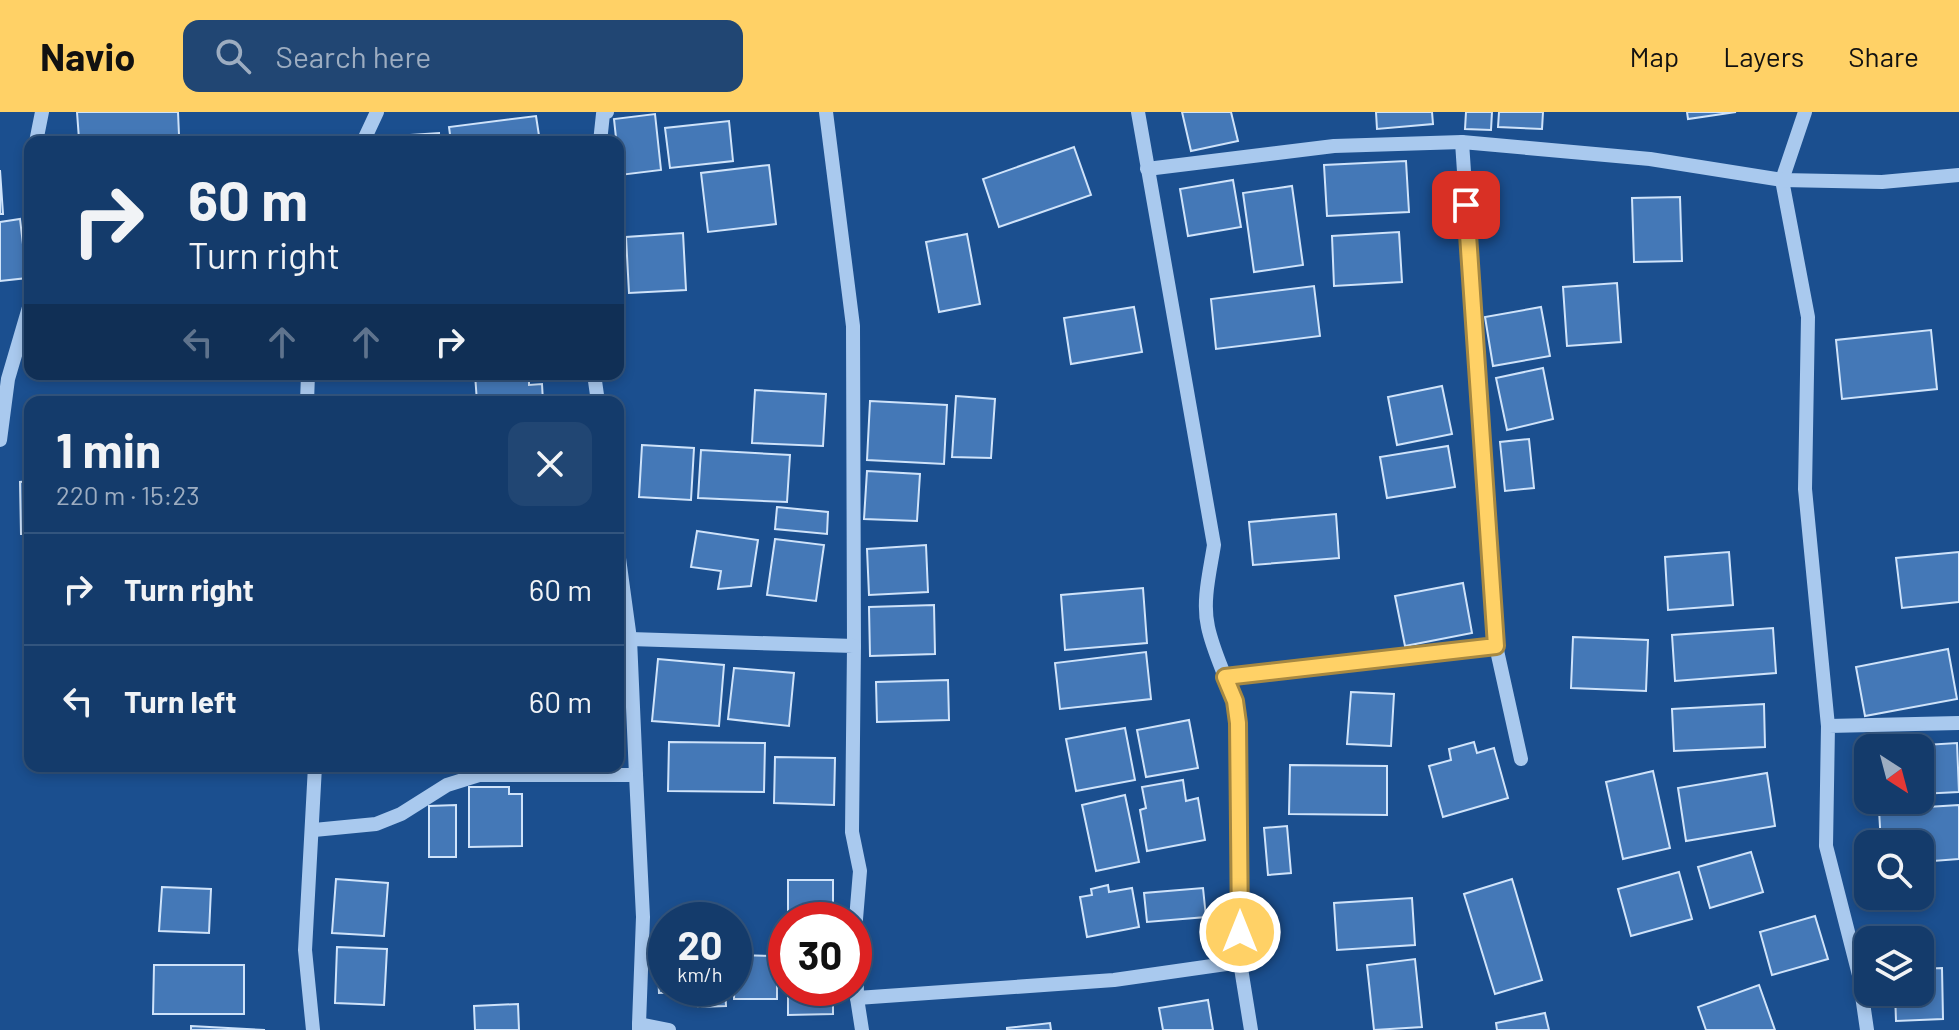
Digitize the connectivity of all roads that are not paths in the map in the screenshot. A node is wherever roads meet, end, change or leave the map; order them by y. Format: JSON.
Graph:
{"nodes":[{"id":1,"x":42,"y":112,"type":"edge"},
{"id":2,"x":377,"y":112,"type":"edge"},
{"id":3,"x":607,"y":112,"type":"edge"},
{"id":4,"x":826,"y":112,"type":"edge"},
{"id":5,"x":1138,"y":112,"type":"edge"},
{"id":6,"x":1805,"y":112,"type":"edge"},
{"id":7,"x":37,"y":136,"type":"edge"},
{"id":8,"x":366,"y":136,"type":"edge"},
{"id":9,"x":601,"y":136,"type":"edge"},
{"id":10,"x":1462,"y":142,"type":"junction"},
{"id":11,"x":1147,"y":169,"type":"junction"},
{"id":12,"x":1959,"y":175,"type":"edge"},
{"id":13,"x":1782,"y":180,"type":"junction"},
{"id":14,"x":24,"y":324,"type":"edge"},
{"id":15,"x":0,"y":440,"type":"edge"},
{"id":16,"x":624,"y":595,"type":"edge"},
{"id":17,"x":630,"y":639,"type":"junction"},
{"id":18,"x":854,"y":646,"type":"junction"},
{"id":19,"x":1496,"y":646,"type":"junction"},
{"id":20,"x":1225,"y":677,"type":"junction"},
{"id":21,"x":1959,"y":723,"type":"edge"},
{"id":22,"x":1828,"y":726,"type":"junction"},
{"id":23,"x":1521,"y":759,"type":"dead end"},
{"id":24,"x":315,"y":772,"type":"edge"},
{"id":25,"x":636,"y":775,"type":"junction"},
{"id":26,"x":314,"y":830,"type":"junction"},
{"id":27,"x":857,"y":902,"type":"edge"},
{"id":28,"x":1240,"y":962,"type":"junction"},
{"id":29,"x":872,"y":997,"type":"edge"},
{"id":30,"x":858,"y":1006,"type":"edge"},
{"id":31,"x":639,"y":1027,"type":"edge"},
{"id":32,"x":313,"y":1030,"type":"edge"},
{"id":33,"x":669,"y":1030,"type":"edge"},
{"id":34,"x":862,"y":1030,"type":"edge"},
{"id":35,"x":1251,"y":1030,"type":"edge"},
{"id":36,"x":1867,"y":1030,"type":"edge"}],
"edges":[{"from":1,"to":7,"type":"street"},
{"from":2,"to":8,"type":"street"},
{"from":3,"to":9,"type":"street"},
{"from":4,"to":18,"type":"street"},
{"from":5,"to":11,"type":"street"},
{"from":6,"to":13,"type":"street"},
{"from":10,"to":11,"type":"street"},
{"from":10,"to":13,"type":"street"},
{"from":10,"to":19,"type":"street"},
{"from":11,"to":20,"type":"street"},
{"from":12,"to":13,"type":"street"},
{"from":13,"to":22,"type":"street"},
{"from":14,"to":15,"type":"street"},
{"from":16,"to":17,"type":"street"},
{"from":17,"to":18,"type":"street"},
{"from":17,"to":25,"type":"street"},
{"from":18,"to":27,"type":"street"},
{"from":19,"to":20,"type":"street"},
{"from":19,"to":23,"type":"street"},
{"from":20,"to":28,"type":"street"},
{"from":21,"to":22,"type":"street"},
{"from":22,"to":36,"type":"street"},
{"from":24,"to":26,"type":"street"},
{"from":25,"to":26,"type":"street"},
{"from":25,"to":31,"type":"street"},
{"from":26,"to":32,"type":"street"},
{"from":28,"to":29,"type":"street"},
{"from":28,"to":35,"type":"street"},
{"from":30,"to":34,"type":"street"},
{"from":31,"to":33,"type":"street"}]}
